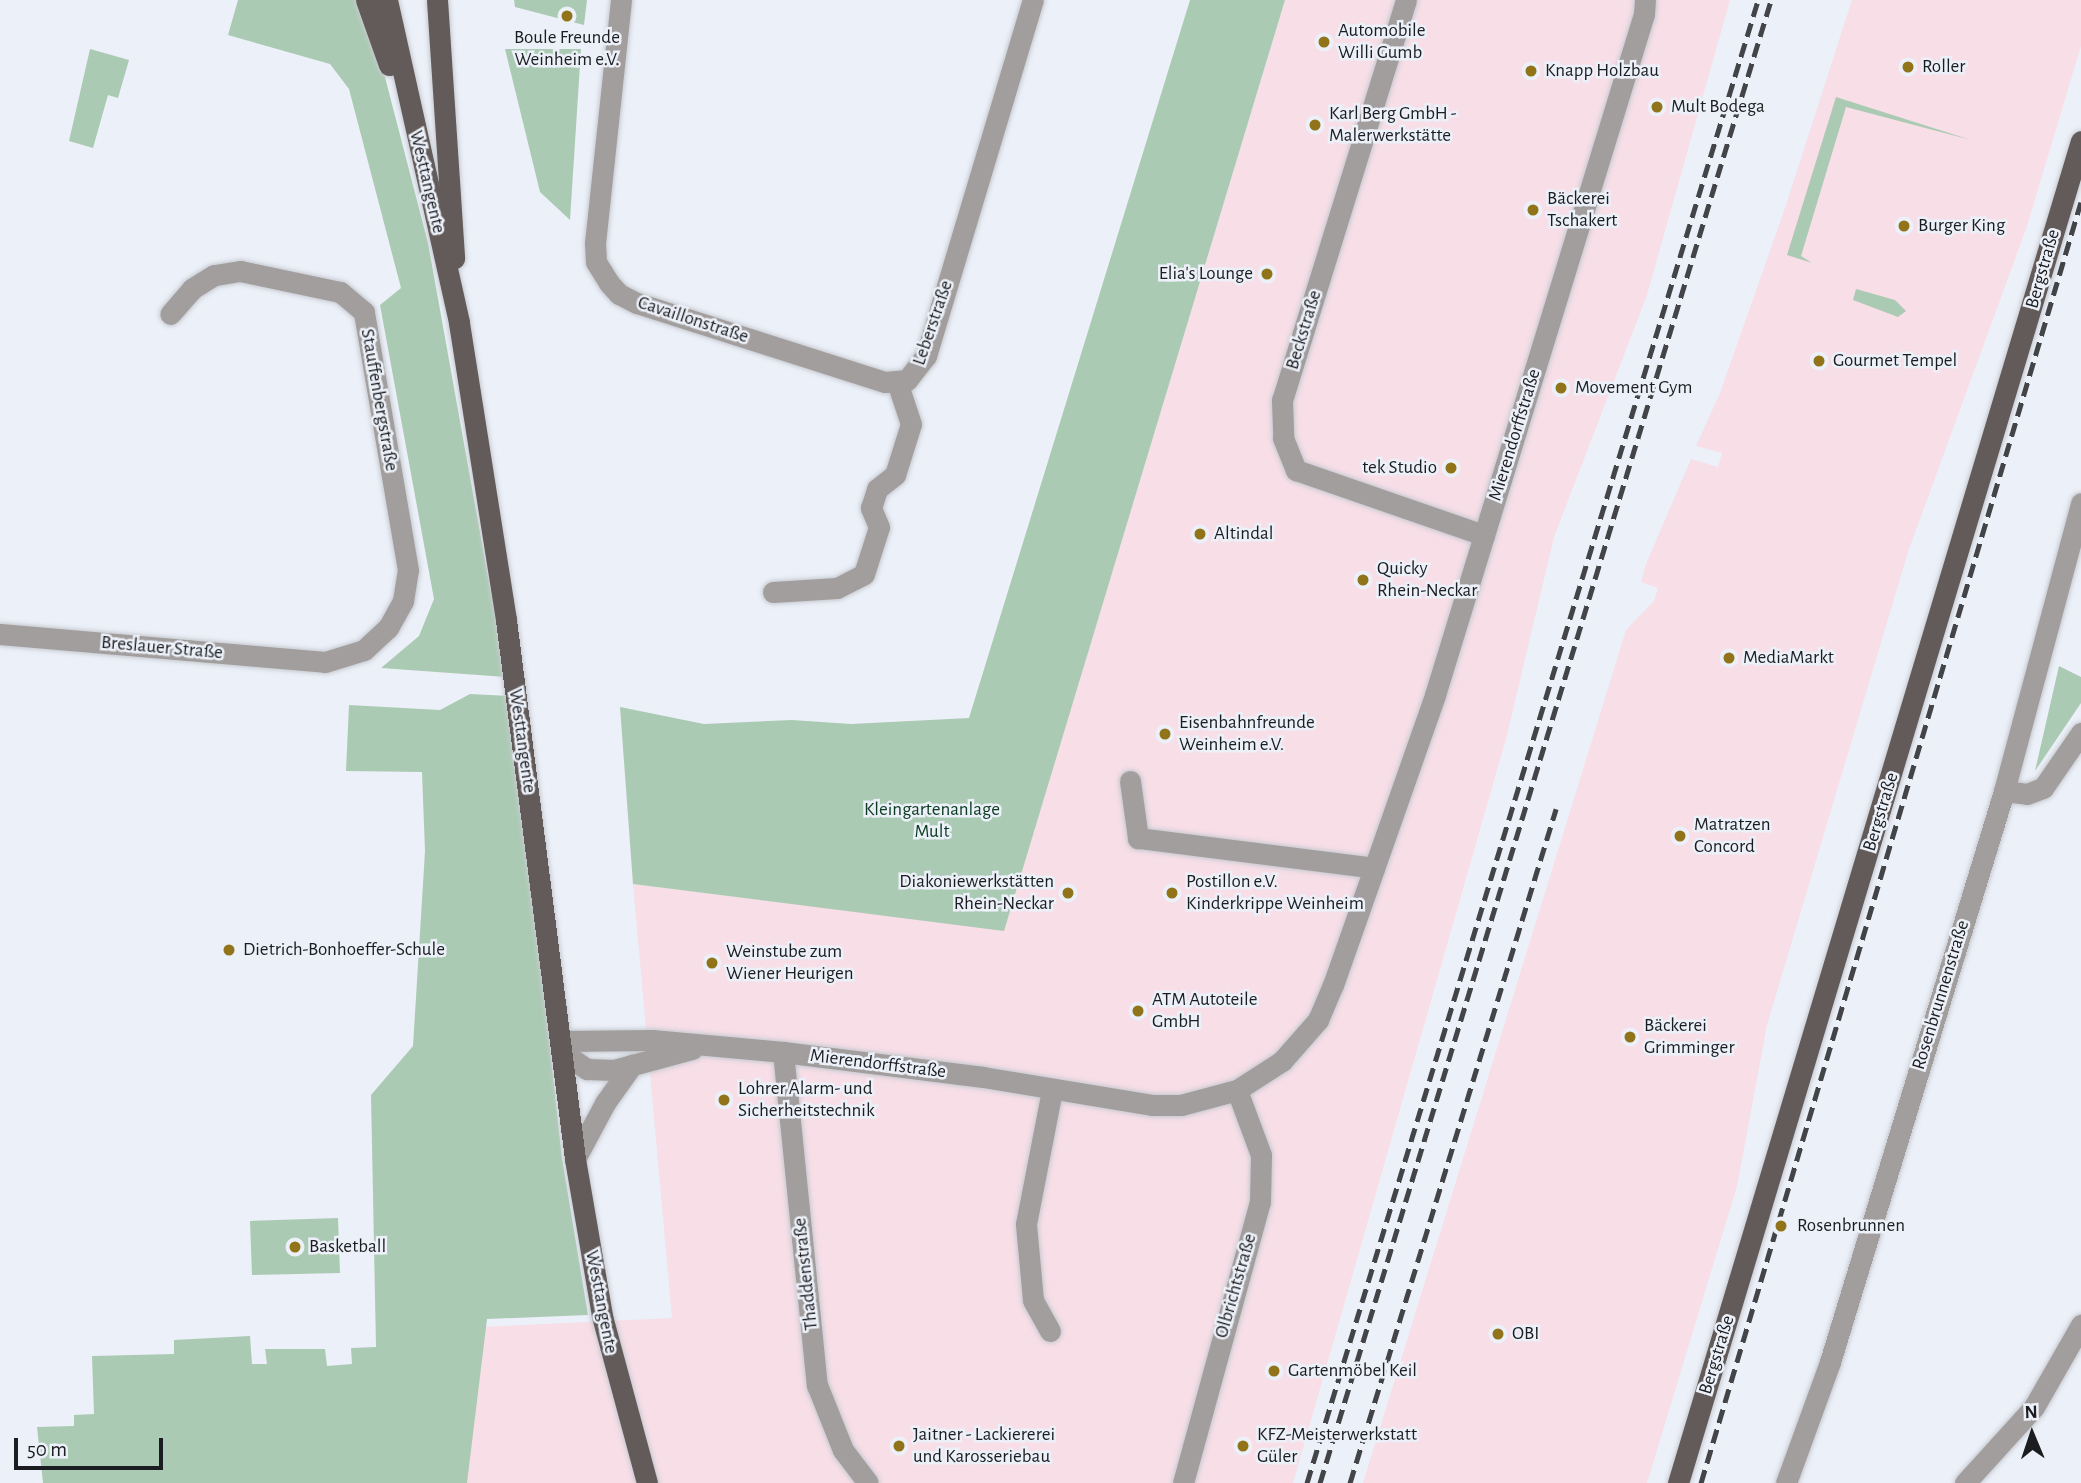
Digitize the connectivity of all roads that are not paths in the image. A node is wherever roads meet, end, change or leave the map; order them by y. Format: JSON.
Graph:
{"nodes":[{"id":1,"x":366,"y":0,"type":"edge"},
{"id":2,"x":387,"y":0,"type":"edge"},
{"id":3,"x":437,"y":0,"type":"edge"},
{"id":4,"x":621,"y":0,"type":"edge"},
{"id":5,"x":1033,"y":0,"type":"edge"},
{"id":6,"x":1406,"y":0,"type":"edge"},
{"id":7,"x":1645,"y":0,"type":"edge"},
{"id":8,"x":2081,"y":141,"type":"edge"},
{"id":9,"x":418,"y":146,"type":"junction"},
{"id":10,"x":170,"y":314,"type":"dead end"},
{"id":11,"x":459,"y":323,"type":"junction"},
{"id":12,"x":897,"y":382,"type":"junction"},
{"id":13,"x":2081,"y":503,"type":"edge"},
{"id":14,"x":1484,"y":535,"type":"junction"},
{"id":15,"x":773,"y":592,"type":"dead end"},
{"id":16,"x":0,"y":634,"type":"edge"},
{"id":17,"x":324,"y":662,"type":"joint"},
{"id":18,"x":2081,"y":733,"type":"edge"},
{"id":19,"x":1130,"y":781,"type":"dead end"},
{"id":20,"x":2004,"y":791,"type":"junction"},
{"id":21,"x":1374,"y":868,"type":"junction"},
{"id":22,"x":704,"y":1045,"type":"junction"},
{"id":23,"x":562,"y":1047,"type":"junction"},
{"id":24,"x":783,"y":1052,"type":"junction"},
{"id":25,"x":632,"y":1065,"type":"junction"},
{"id":26,"x":1052,"y":1090,"type":"junction"},
{"id":27,"x":1237,"y":1090,"type":"junction"},
{"id":28,"x":575,"y":1159,"type":"junction"},
{"id":29,"x":2081,"y":1325,"type":"edge"},
{"id":30,"x":1050,"y":1331,"type":"dead end"},
{"id":31,"x":1985,"y":1476,"type":"edge"},
{"id":32,"x":644,"y":1481,"type":"edge"},
{"id":33,"x":868,"y":1483,"type":"edge"},
{"id":34,"x":1183,"y":1483,"type":"edge"},
{"id":35,"x":1678,"y":1483,"type":"edge"},
{"id":36,"x":1786,"y":1483,"type":"edge"},
{"id":37,"x":1965,"y":1483,"type":"edge"}],
"edges":[{"from":1,"to":9,"type":"main road"},
{"from":2,"to":9,"type":"main road","name":"Westtangente"},
{"from":3,"to":11,"type":"main road"},
{"from":4,"to":12,"type":"street","name":"Cavaillonstraße"},
{"from":5,"to":12,"type":"street","name":"Leberstraße"},
{"from":6,"to":14,"type":"street","name":"Beckstraße"},
{"from":7,"to":14,"type":"street","name":"Mierendorffstraße"},
{"from":8,"to":35,"type":"main road","name":"Bergstraße"},
{"from":9,"to":11,"type":"main road","name":"Westtangente"},
{"from":10,"to":17,"type":"street","name":"Stauffenbergstraße"},
{"from":11,"to":23,"type":"main road","name":"Westtangente"},
{"from":12,"to":15,"type":"street","name":"Leberstraße"},
{"from":13,"to":20,"type":"street","name":"Rosenbrunnenstraße"},
{"from":14,"to":21,"type":"street","name":"Mierendorffstraße"},
{"from":16,"to":17,"type":"street","name":"Breslauer Straße"},
{"from":18,"to":20,"type":"street"},
{"from":19,"to":21,"type":"street"},
{"from":20,"to":36,"type":"street","name":"Rosenbrunnenstraße"},
{"from":21,"to":27,"type":"street","name":"Mierendorffstraße"},
{"from":22,"to":23,"type":"street","name":"Mierendorffstraße"},
{"from":22,"to":24,"type":"street","name":"Mierendorffstraße"},
{"from":22,"to":25,"type":"street","name":"Mierendorffstraße"},
{"from":23,"to":25,"type":"street","name":"Mierendorffstraße"},
{"from":23,"to":28,"type":"main road","name":"Westtangente"},
{"from":24,"to":26,"type":"street","name":"Mierendorffstraße"},
{"from":24,"to":33,"type":"street","name":"Thaddenstraße"},
{"from":25,"to":28,"type":"street"},
{"from":26,"to":27,"type":"street","name":"Mierendorffstraße"},
{"from":26,"to":30,"type":"street"},
{"from":27,"to":34,"type":"street","name":"Olbrichtstraße"},
{"from":28,"to":32,"type":"main road","name":"Westtangente"},
{"from":29,"to":31,"type":"street"},
{"from":31,"to":37,"type":"street"}]}
